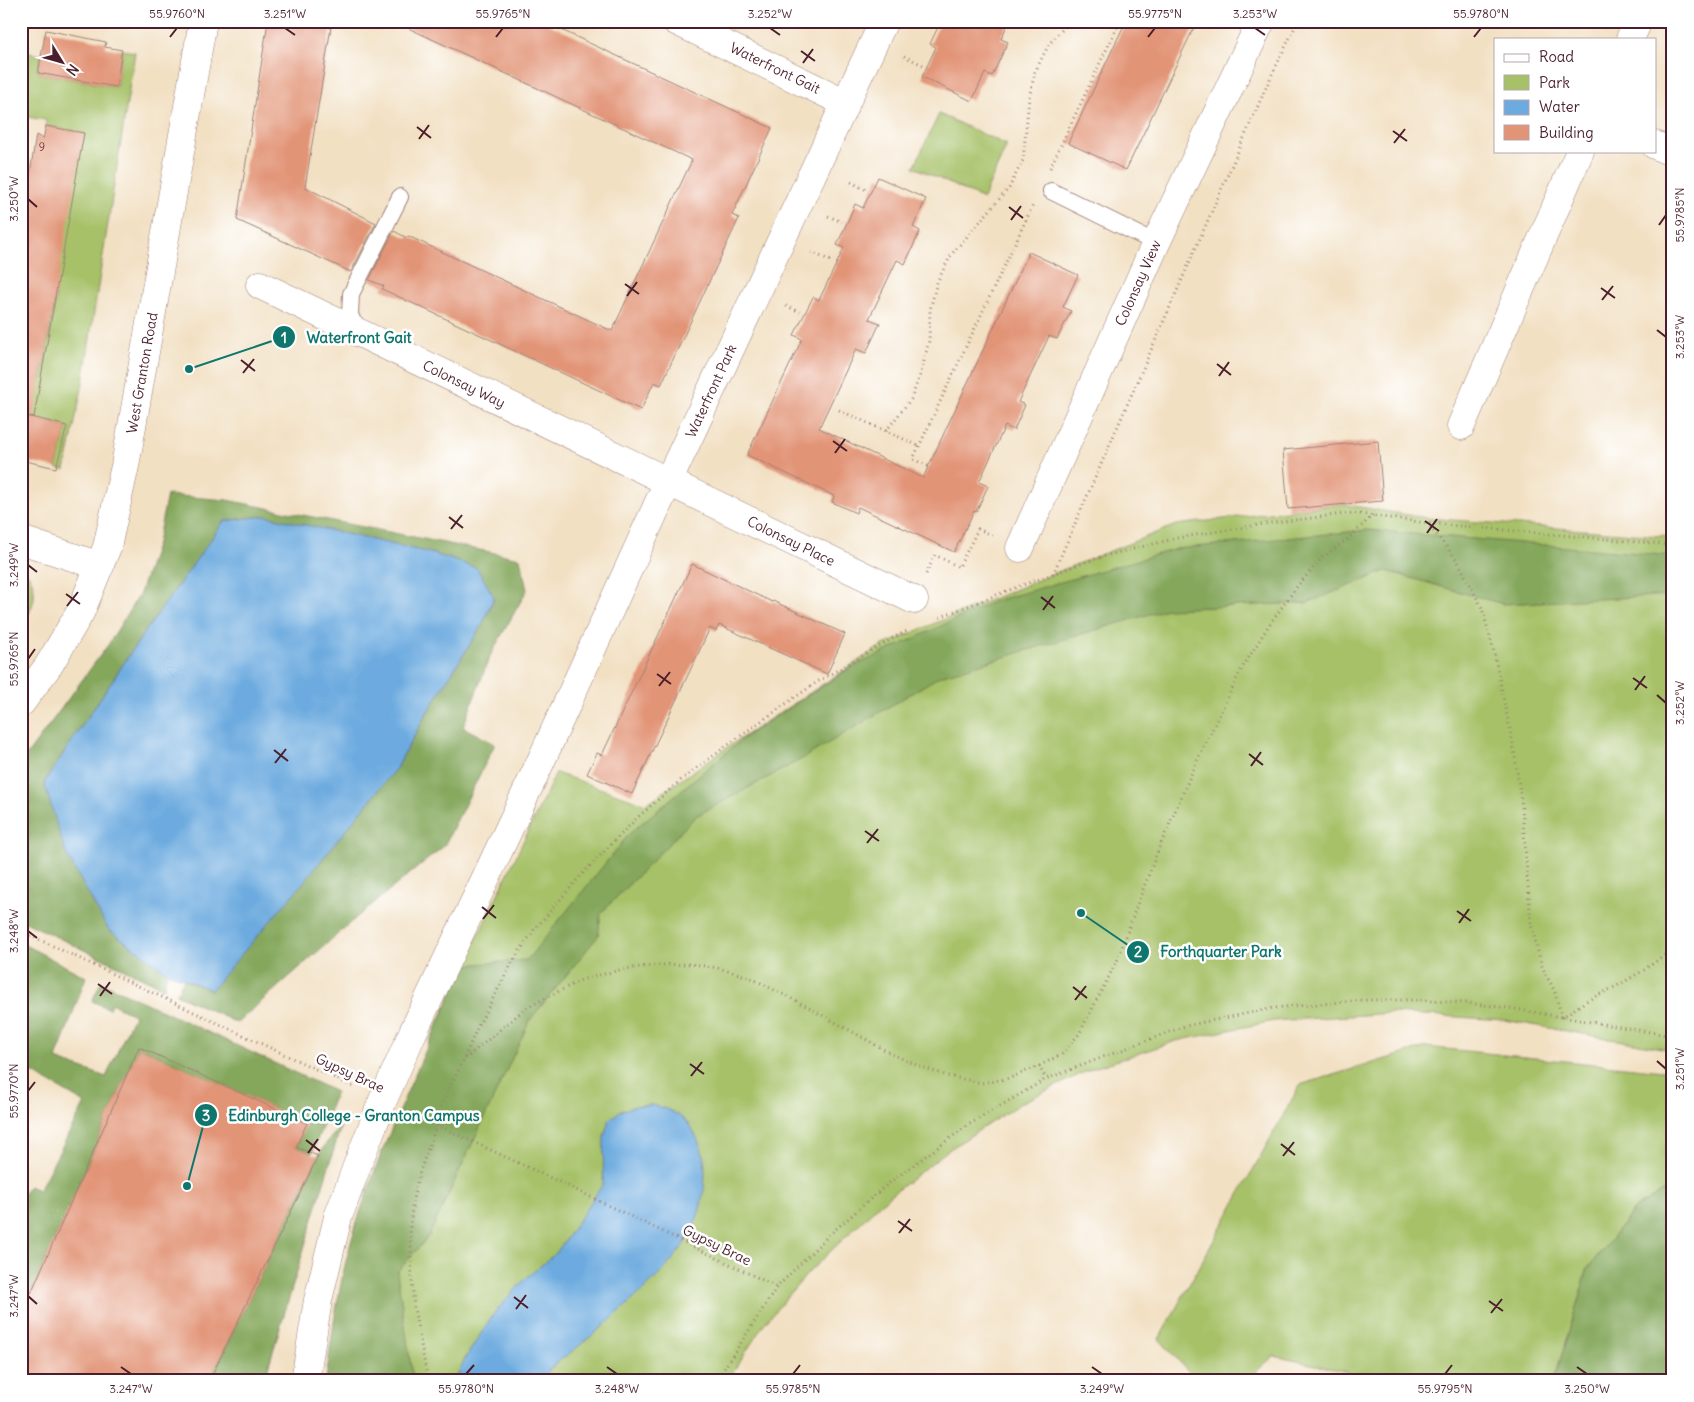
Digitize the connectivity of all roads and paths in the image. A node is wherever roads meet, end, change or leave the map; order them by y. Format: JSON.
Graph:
{"nodes":[{"id":1,"x":203,"y":21,"type":"edge"},
{"id":2,"x":676,"y":21,"type":"edge"},
{"id":3,"x":884,"y":21,"type":"edge"},
{"id":4,"x":925,"y":21,"type":"edge"},
{"id":5,"x":1070,"y":21,"type":"edge"},
{"id":6,"x":1120,"y":21,"type":"edge"},
{"id":7,"x":1261,"y":21,"type":"edge"},
{"id":8,"x":1298,"y":21,"type":"edge"},
{"id":9,"x":1638,"y":21,"type":"edge"},
{"id":10,"x":935,"y":26,"type":"dead end"},
{"id":11,"x":1630,"y":38,"type":"edge"},
{"id":12,"x":904,"y":56,"type":"dead end"},
{"id":13,"x":923,"y":65,"type":"dead end"},
{"id":14,"x":846,"y":102,"type":"junction"},
{"id":15,"x":1656,"y":146,"type":"edge"},
{"id":16,"x":1580,"y":152,"type":"edge"},
{"id":17,"x":1673,"y":153,"type":"edge"},
{"id":18,"x":1047,"y":174,"type":"dead end"},
{"id":19,"x":851,"y":182,"type":"dead end"},
{"id":20,"x":866,"y":190,"type":"dead end"},
{"id":21,"x":1051,"y":191,"type":"dead end"},
{"id":22,"x":400,"y":197,"type":"dead end"},
{"id":23,"x":1034,"y":201,"type":"dead end"},
{"id":24,"x":828,"y":216,"type":"dead end"},
{"id":25,"x":842,"y":222,"type":"dead end"},
{"id":26,"x":1156,"y":243,"type":"junction"},
{"id":27,"x":811,"y":252,"type":"dead end"},
{"id":28,"x":832,"y":261,"type":"dead end"},
{"id":29,"x":260,"y":285,"type":"dead end"},
{"id":30,"x":786,"y":306,"type":"dead end"},
{"id":31,"x":800,"y":312,"type":"dead end"},
{"id":32,"x":358,"y":334,"type":"junction"},
{"id":33,"x":839,"y":410,"type":"dead end"},
{"id":34,"x":1461,"y":426,"type":"dead end"},
{"id":35,"x":886,"y":431,"type":"junction"},
{"id":36,"x":918,"y":446,"type":"junction"},
{"id":37,"x":928,"y":466,"type":"dead end"},
{"id":38,"x":668,"y":482,"type":"junction"},
{"id":39,"x":1374,"y":515,"type":"junction"},
{"id":40,"x":1427,"y":523,"type":"junction"},
{"id":41,"x":21,"y":540,"type":"edge"},
{"id":42,"x":1673,"y":545,"type":"edge"},
{"id":43,"x":1020,"y":548,"type":"joint"},
{"id":44,"x":100,"y":566,"type":"junction"},
{"id":45,"x":1052,"y":574,"type":"junction"},
{"id":46,"x":914,"y":600,"type":"junction"},
{"id":47,"x":933,"y":620,"type":"dead end"},
{"id":48,"x":915,"y":628,"type":"dead end"},
{"id":49,"x":897,"y":636,"type":"junction"},
{"id":50,"x":21,"y":703,"type":"edge"},
{"id":51,"x":21,"y":931,"type":"edge"},
{"id":52,"x":1673,"y":949,"type":"edge"},
{"id":53,"x":1562,"y":1017,"type":"junction"},
{"id":54,"x":1673,"y":1036,"type":"edge"},
{"id":55,"x":464,"y":1059,"type":"junction"},
{"id":56,"x":1039,"y":1066,"type":"junction"},
{"id":57,"x":1046,"y":1079,"type":"junction"},
{"id":58,"x":383,"y":1100,"type":"junction"},
{"id":59,"x":437,"y":1124,"type":"junction"},
{"id":60,"x":777,"y":1287,"type":"junction"},
{"id":61,"x":305,"y":1381,"type":"edge"},
{"id":62,"x":428,"y":1381,"type":"edge"},
{"id":63,"x":716,"y":1381,"type":"edge"}],
"edges":[{"from":1,"to":44,"type":"street","name":"West Granton Road"},
{"from":2,"to":14,"type":"street","name":"Waterfront Gait"},
{"from":3,"to":14,"type":"street","name":"Waterfront Park"},
{"from":4,"to":10,"type":"path"},
{"from":5,"to":35,"type":"path"},
{"from":6,"to":18,"type":"path"},
{"from":7,"to":26,"type":"street","name":"Colonsay View"},
{"from":8,"to":45,"type":"path"},
{"from":9,"to":11,"type":"street"},
{"from":12,"to":13,"type":"path"},
{"from":14,"to":38,"type":"street","name":"Waterfront Park"},
{"from":15,"to":17,"type":"street"},
{"from":16,"to":34,"type":"street"},
{"from":19,"to":20,"type":"path"},
{"from":21,"to":26,"type":"lane"},
{"from":22,"to":32,"type":"lane"},
{"from":23,"to":36,"type":"path"},
{"from":24,"to":25,"type":"path"},
{"from":26,"to":43,"type":"street","name":"Colonsay View"},
{"from":27,"to":28,"type":"path"},
{"from":29,"to":32,"type":"street","name":"Colonsay Way"},
{"from":30,"to":31,"type":"path"},
{"from":32,"to":38,"type":"street","name":"Colonsay Way"},
{"from":33,"to":35,"type":"path"},
{"from":35,"to":36,"type":"path"},
{"from":36,"to":37,"type":"path"},
{"from":38,"to":46,"type":"street","name":"Colonsay Place"},
{"from":38,"to":58,"type":"street","name":"Waterfront Park"},
{"from":39,"to":40,"type":"path"},
{"from":39,"to":45,"type":"path"},
{"from":39,"to":56,"type":"path"},
{"from":40,"to":42,"type":"path"},
{"from":40,"to":53,"type":"path"},
{"from":41,"to":44,"type":"street"},
{"from":43,"to":46,"type":"path"},
{"from":44,"to":50,"type":"street","name":"West Granton Road"},
{"from":45,"to":47,"type":"path"},
{"from":46,"to":49,"type":"path"},
{"from":48,"to":49,"type":"path"},
{"from":49,"to":55,"type":"path"},
{"from":51,"to":58,"type":"path","name":"Gypsy Brae"},
{"from":52,"to":53,"type":"path"},
{"from":53,"to":54,"type":"path"},
{"from":53,"to":57,"type":"path"},
{"from":55,"to":56,"type":"path"},
{"from":55,"to":59,"type":"path"},
{"from":56,"to":57,"type":"path"},
{"from":57,"to":60,"type":"path"},
{"from":58,"to":59,"type":"path","name":"Gypsy Brae"},
{"from":58,"to":61,"type":"street","name":"Waterfront Park"},
{"from":59,"to":60,"type":"path","name":"Gypsy Brae"},
{"from":59,"to":62,"type":"path"},
{"from":60,"to":63,"type":"path"}]}
